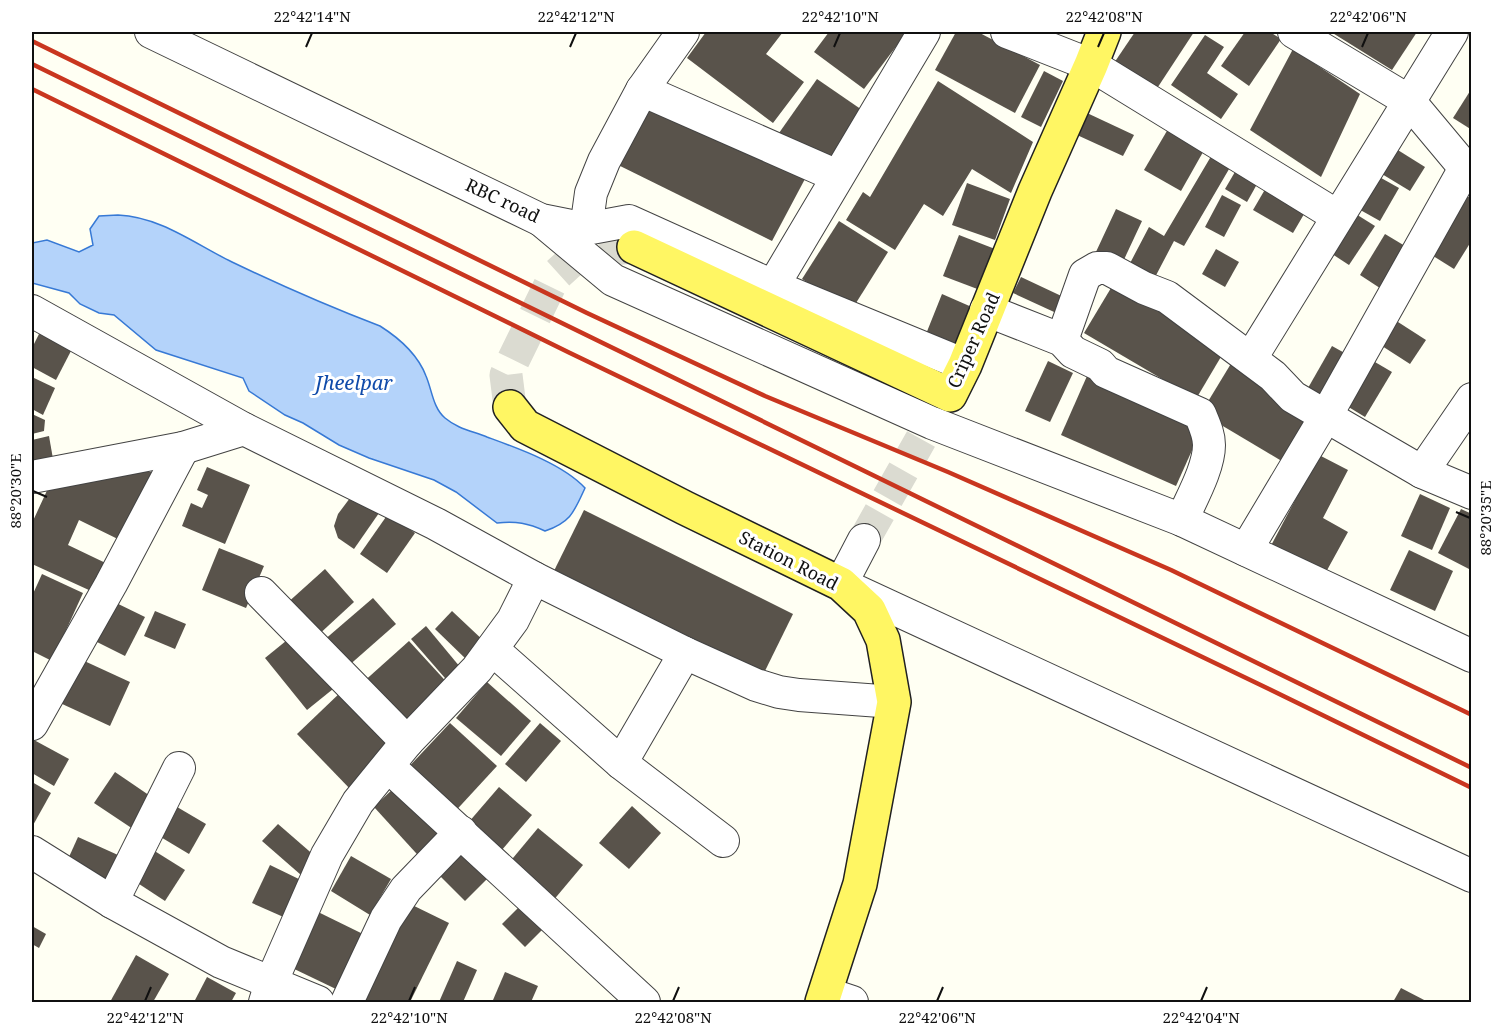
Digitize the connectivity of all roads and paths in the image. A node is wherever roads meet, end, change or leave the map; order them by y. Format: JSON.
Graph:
{"nodes":[{"id":1,"x":151,"y":32,"type":"edge"},
{"id":2,"x":683,"y":32,"type":"edge"},
{"id":3,"x":924,"y":32,"type":"edge"},
{"id":4,"x":1007,"y":32,"type":"edge"},
{"id":5,"x":1104,"y":32,"type":"edge"},
{"id":6,"x":1294,"y":32,"type":"edge"},
{"id":7,"x":1452,"y":32,"type":"edge"},
{"id":8,"x":1091,"y":65,"type":"junction"},
{"id":9,"x":642,"y":90,"type":"junction"},
{"id":10,"x":1409,"y":101,"type":"junction"},
{"id":11,"x":1468,"y":170,"type":"edge"},
{"id":12,"x":837,"y":176,"type":"junction"},
{"id":13,"x":1337,"y":216,"type":"junction"},
{"id":14,"x":541,"y":220,"type":"junction"},
{"id":15,"x":586,"y":230,"type":"junction"},
{"id":16,"x":634,"y":247,"type":"tunnel mouth"},
{"id":17,"x":773,"y":286,"type":"junction"},
{"id":18,"x":986,"y":310,"type":"junction"},
{"id":19,"x":34,"y":319,"type":"edge"},
{"id":20,"x":1062,"y":340,"type":"junction"},
{"id":21,"x":1251,"y":358,"type":"junction"},
{"id":22,"x":965,"y":365,"type":"junction"},
{"id":23,"x":950,"y":395,"type":"junction"},
{"id":24,"x":1472,"y":399,"type":"edge"},
{"id":25,"x":510,"y":407,"type":"tunnel mouth"},
{"id":26,"x":1326,"y":416,"type":"junction"},
{"id":27,"x":244,"y":429,"type":"junction"},
{"id":28,"x":926,"y":431,"type":"junction"},
{"id":29,"x":183,"y":448,"type":"junction"},
{"id":30,"x":1422,"y":472,"type":"junction"},
{"id":31,"x":32,"y":477,"type":"edge"},
{"id":32,"x":1472,"y":493,"type":"edge"},
{"id":33,"x":1182,"y":520,"type":"junction"},
{"id":34,"x":864,"y":540,"type":"tunnel mouth"},
{"id":35,"x":1246,"y":550,"type":"junction"},
{"id":36,"x":534,"y":578,"type":"junction"},
{"id":37,"x":841,"y":584,"type":"junction"},
{"id":38,"x":261,"y":593,"type":"dead end"},
{"id":39,"x":492,"y":649,"type":"junction"},
{"id":40,"x":685,"y":653,"type":"junction"},
{"id":41,"x":1472,"y":656,"type":"edge"},
{"id":42,"x":894,"y":702,"type":"junction"},
{"id":43,"x":32,"y":724,"type":"edge"},
{"id":44,"x":407,"y":742,"type":"junction"},
{"id":45,"x":621,"y":763,"type":"junction"},
{"id":46,"x":388,"y":766,"type":"junction"},
{"id":47,"x":178,"y":768,"type":"dead end"},
{"id":48,"x":461,"y":832,"type":"junction"},
{"id":49,"x":723,"y":842,"type":"dead end"},
{"id":50,"x":32,"y":852,"type":"edge"},
{"id":51,"x":1472,"y":876,"type":"edge"},
{"id":52,"x":112,"y":902,"type":"junction"},
{"id":53,"x":268,"y":993,"type":"edge"},
{"id":54,"x":833,"y":999,"type":"edge"},
{"id":55,"x":318,"y":1002,"type":"edge"},
{"id":56,"x":347,"y":1002,"type":"edge"},
{"id":57,"x":644,"y":1002,"type":"edge"}],
"edges":[{"from":1,"to":14,"type":"street","name":"RBC road"},
{"from":2,"to":9,"type":"street"},
{"from":3,"to":12,"type":"street"},
{"from":4,"to":8,"type":"street"},
{"from":5,"to":8,"type":"main road","name":"Criper Road"},
{"from":6,"to":10,"type":"street"},
{"from":7,"to":10,"type":"street"},
{"from":8,"to":13,"type":"street"},
{"from":8,"to":18,"type":"main road","name":"Criper Road"},
{"from":9,"to":12,"type":"street"},
{"from":9,"to":15,"type":"street"},
{"from":10,"to":11,"type":"street"},
{"from":10,"to":13,"type":"street"},
{"from":11,"to":26,"type":"street"},
{"from":12,"to":17,"type":"street"},
{"from":13,"to":21,"type":"street"},
{"from":14,"to":15,"type":"street","name":"RBC road"},
{"from":14,"to":28,"type":"street"},
{"from":15,"to":17,"type":"street","name":"RBC road"},
{"from":16,"to":23,"type":"main road","name":"Criper Road"},
{"from":17,"to":22,"type":"street","name":"RBC road"},
{"from":18,"to":20,"type":"street"},
{"from":18,"to":22,"type":"main road","name":"Criper Road"},
{"from":19,"to":27,"type":"street"},
{"from":20,"to":21,"type":"street"},
{"from":20,"to":33,"type":"street"},
{"from":21,"to":26,"type":"street"},
{"from":22,"to":23,"type":"main road","name":"Criper Road"},
{"from":23,"to":28,"type":"street"},
{"from":24,"to":30,"type":"street"},
{"from":25,"to":37,"type":"main road","name":"Station Road"},
{"from":26,"to":30,"type":"street"},
{"from":26,"to":35,"type":"street"},
{"from":27,"to":29,"type":"street"},
{"from":27,"to":36,"type":"street"},
{"from":28,"to":33,"type":"street"},
{"from":29,"to":31,"type":"street"},
{"from":29,"to":43,"type":"street"},
{"from":30,"to":32,"type":"street"},
{"from":33,"to":35,"type":"street"},
{"from":34,"to":37,"type":"street"},
{"from":35,"to":41,"type":"street"},
{"from":36,"to":39,"type":"street"},
{"from":36,"to":40,"type":"street"},
{"from":37,"to":42,"type":"main road","name":"Station Road"},
{"from":37,"to":51,"type":"street"},
{"from":38,"to":44,"type":"street"},
{"from":39,"to":44,"type":"street"},
{"from":39,"to":45,"type":"street"},
{"from":40,"to":42,"type":"street"},
{"from":40,"to":45,"type":"street"},
{"from":42,"to":54,"type":"main road","name":"Station Road"},
{"from":44,"to":46,"type":"street"},
{"from":45,"to":49,"type":"street"},
{"from":46,"to":48,"type":"street"},
{"from":46,"to":53,"type":"street"},
{"from":47,"to":52,"type":"street"},
{"from":48,"to":56,"type":"street"},
{"from":48,"to":57,"type":"street"},
{"from":50,"to":52,"type":"street"},
{"from":52,"to":53,"type":"street"},
{"from":53,"to":55,"type":"street"}]}
